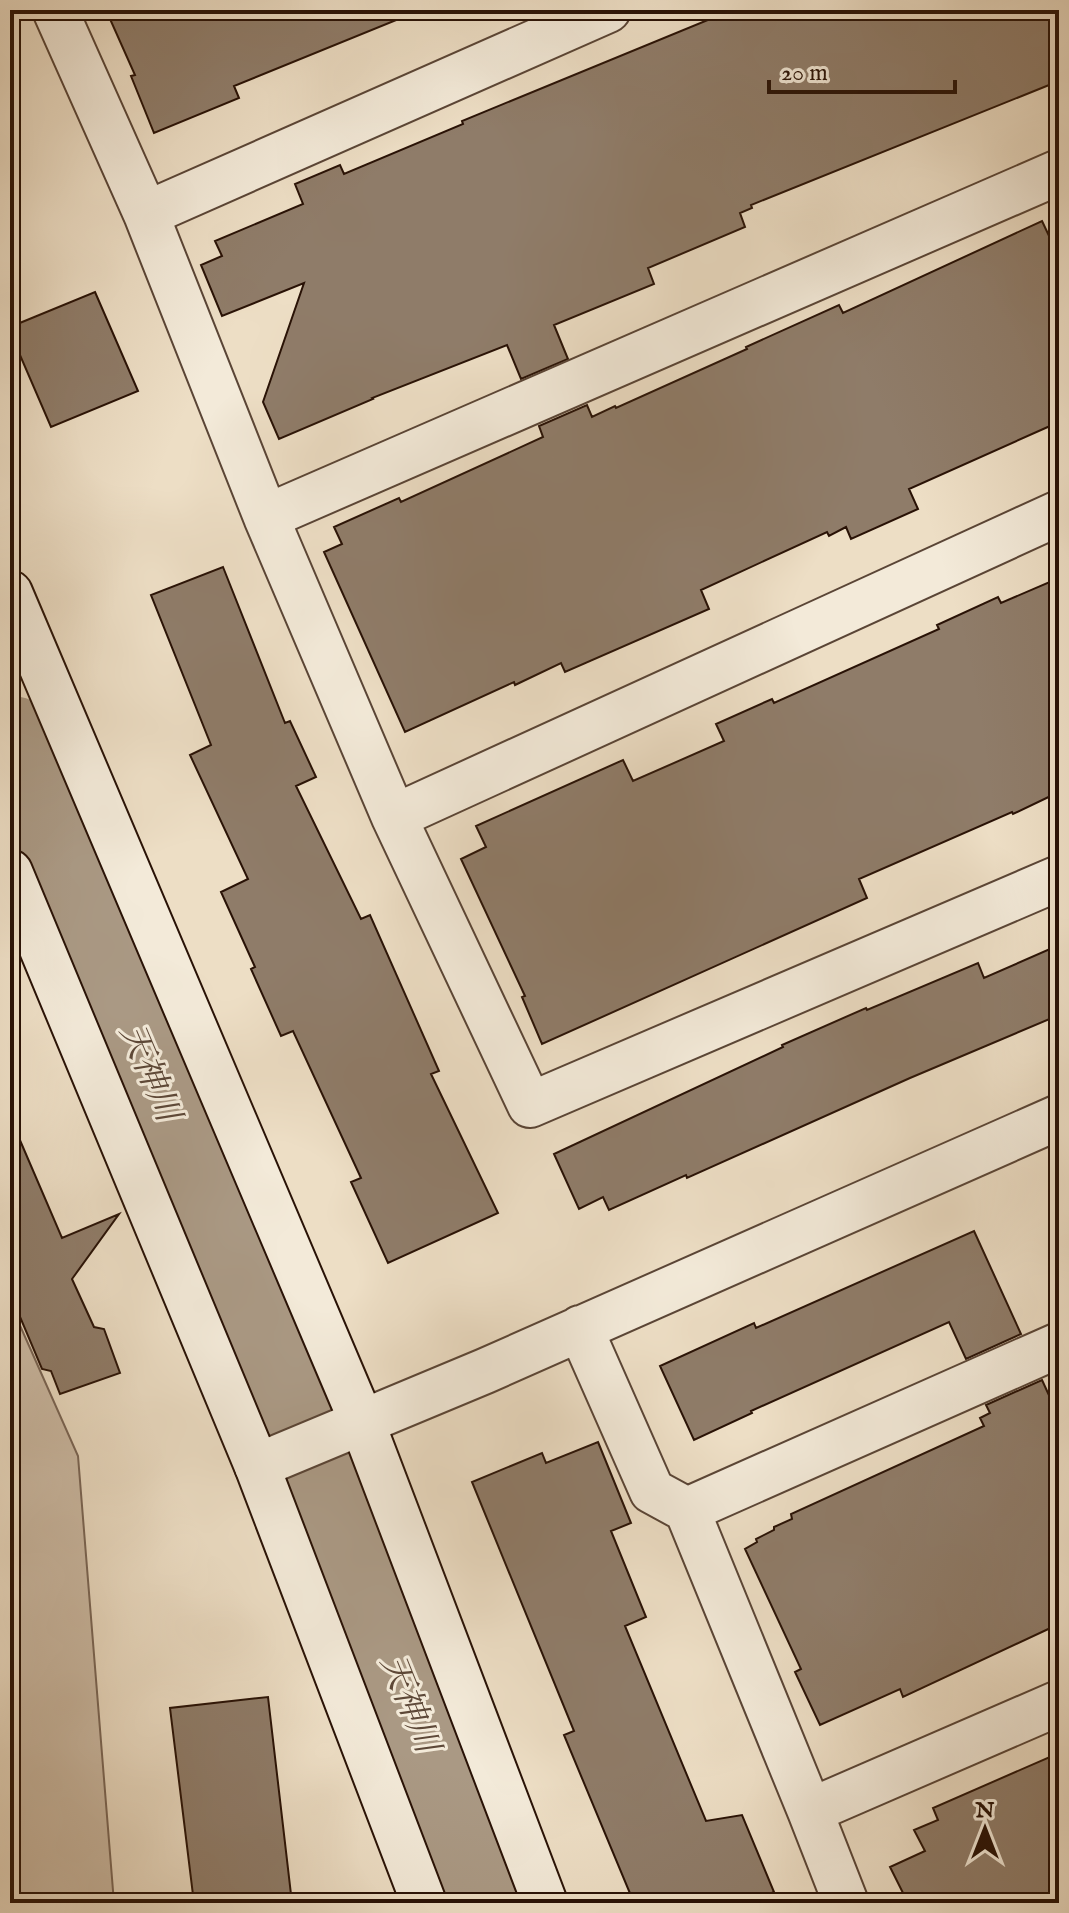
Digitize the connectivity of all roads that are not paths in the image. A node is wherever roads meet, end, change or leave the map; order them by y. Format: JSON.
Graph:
{"nodes":[{"id":1,"x":55,"y":10,"type":"edge"},
{"id":2,"x":608,"y":10,"type":"edge"},
{"id":3,"x":1059,"y":172,"type":"edge"},
{"id":4,"x":146,"y":214,"type":"junction"},
{"id":5,"x":1059,"y":513,"type":"edge"},
{"id":6,"x":266,"y":517,"type":"junction"},
{"id":7,"x":10,"y":593,"type":"edge"},
{"id":8,"x":394,"y":817,"type":"junction"},
{"id":9,"x":10,"y":872,"type":"edge"},
{"id":10,"x":1059,"y":878,"type":"edge"},
{"id":11,"x":1059,"y":1117,"type":"edge"},
{"id":12,"x":580,"y":1328,"type":"junction"},
{"id":13,"x":1059,"y":1345,"type":"edge"},
{"id":14,"x":362,"y":1422,"type":"junction"},
{"id":15,"x":257,"y":1466,"type":"junction"},
{"id":16,"x":687,"y":1510,"type":"junction"},
{"id":17,"x":1059,"y":1703,"type":"edge"},
{"id":18,"x":810,"y":1811,"type":"junction"},
{"id":19,"x":424,"y":1903,"type":"edge"},
{"id":20,"x":545,"y":1903,"type":"edge"},
{"id":21,"x":846,"y":1903,"type":"edge"}],
"edges":[{"from":1,"to":4,"type":"street"},
{"from":2,"to":4,"type":"street"},
{"from":3,"to":6,"type":"street"},
{"from":4,"to":6,"type":"street"},
{"from":5,"to":8,"type":"street"},
{"from":6,"to":8,"type":"street"},
{"from":7,"to":14,"type":"street"},
{"from":8,"to":10,"type":"street"},
{"from":9,"to":15,"type":"street"},
{"from":11,"to":12,"type":"street"},
{"from":12,"to":14,"type":"street"},
{"from":12,"to":16,"type":"street"},
{"from":13,"to":16,"type":"street"},
{"from":14,"to":15,"type":"street"},
{"from":14,"to":20,"type":"street"},
{"from":15,"to":19,"type":"street"},
{"from":16,"to":18,"type":"street"},
{"from":17,"to":18,"type":"street"},
{"from":18,"to":21,"type":"street"}]}
